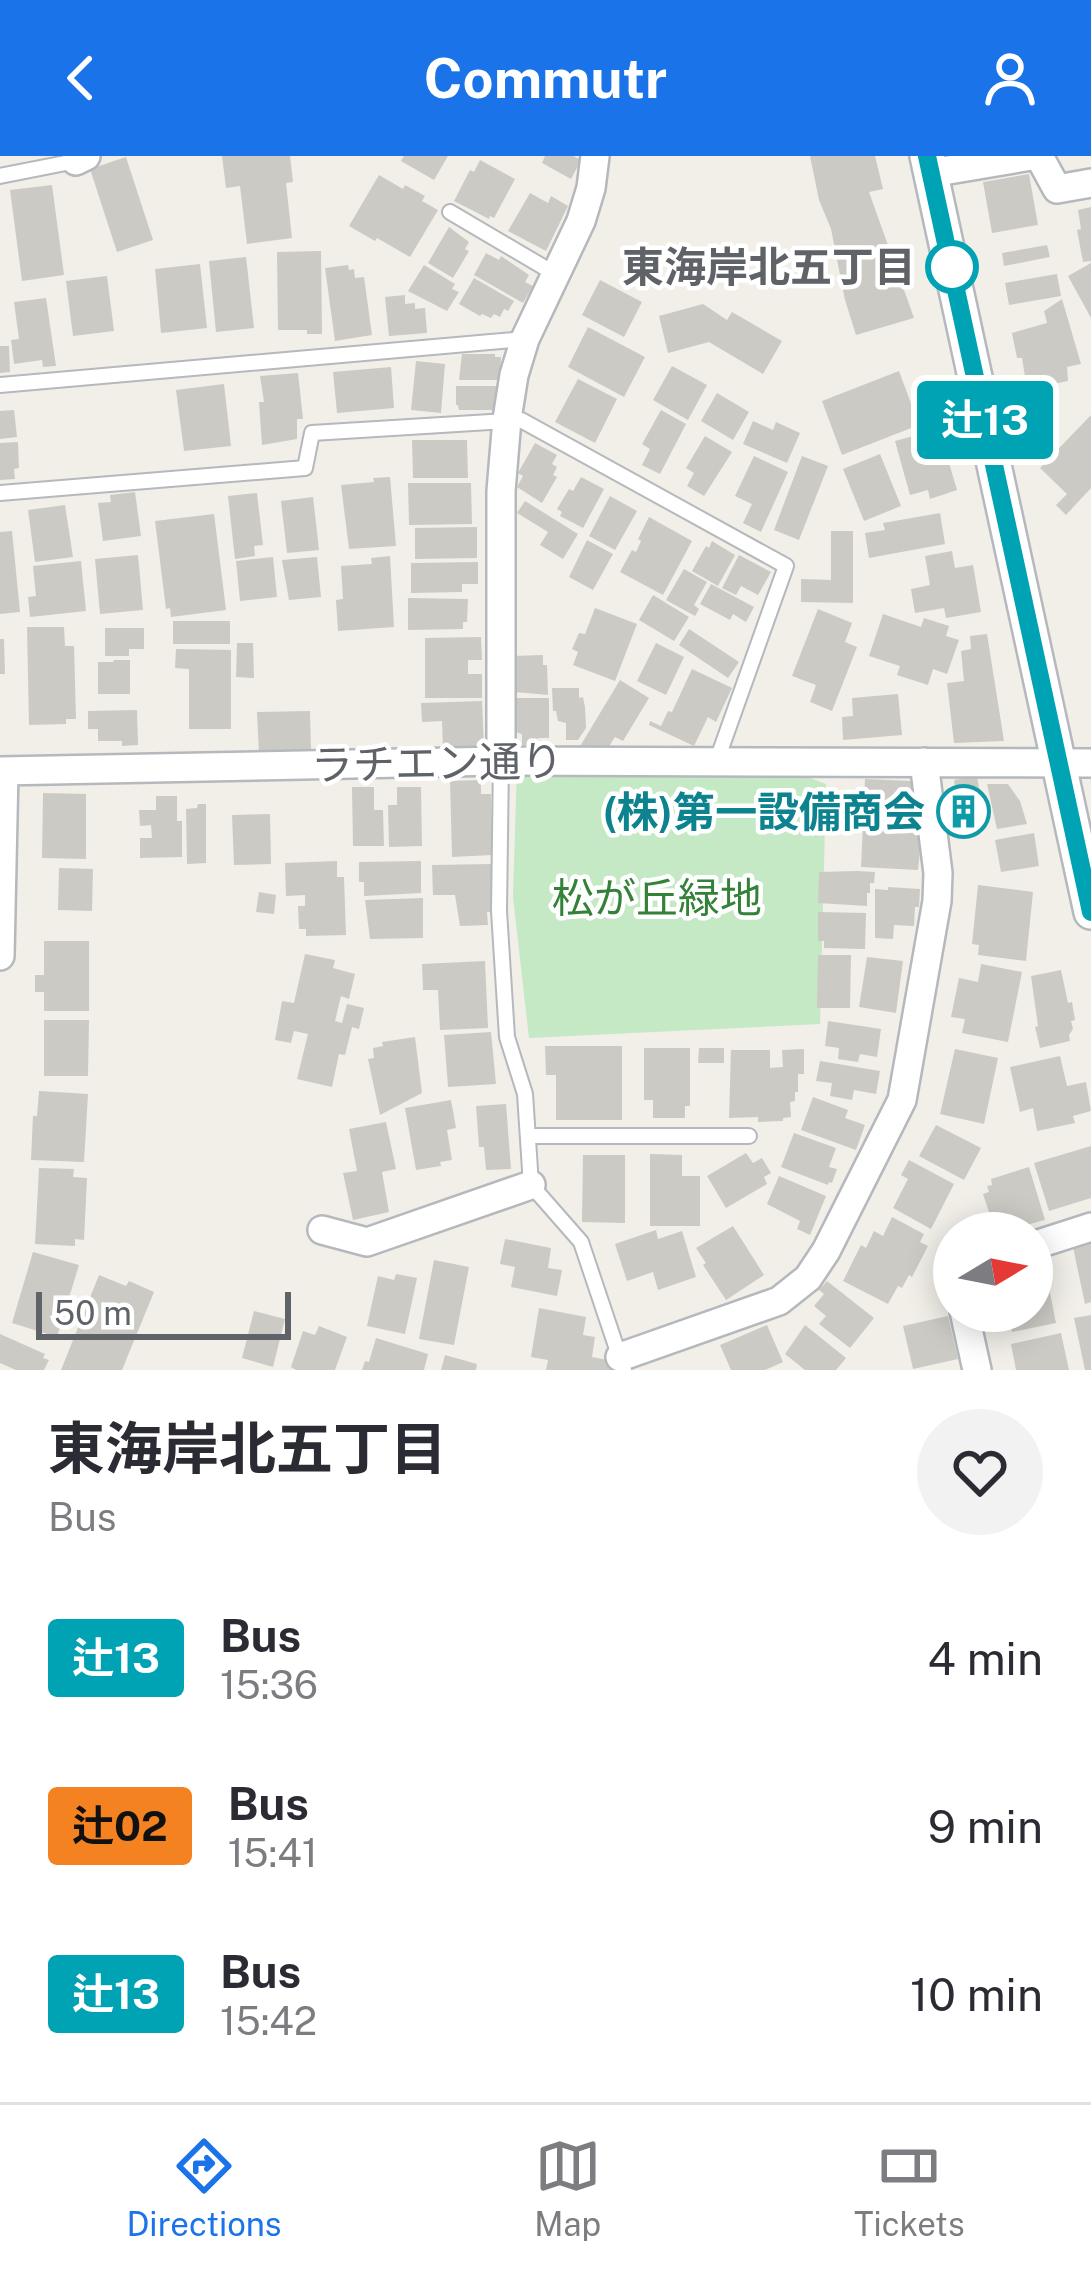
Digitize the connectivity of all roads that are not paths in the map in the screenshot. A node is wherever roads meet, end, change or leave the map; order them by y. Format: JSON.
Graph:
{"nodes":[{"id":1,"x":595,"y":156,"type":"edge"},
{"id":2,"x":1035,"y":156,"type":"edge"},
{"id":3,"x":81,"y":159,"type":"edge"},
{"id":4,"x":929,"y":164,"type":"edge"},
{"id":5,"x":0,"y":176,"type":"edge"},
{"id":6,"x":1091,"y":183,"type":"edge"},
{"id":7,"x":450,"y":212,"type":"dead end"},
{"id":8,"x":557,"y":274,"type":"junction"},
{"id":9,"x":525,"y":339,"type":"junction"},
{"id":10,"x":0,"y":385,"type":"edge"},
{"id":11,"x":507,"y":419,"type":"junction"},
{"id":12,"x":0,"y":493,"type":"edge"},
{"id":13,"x":501,"y":760,"type":"junction"},
{"id":14,"x":717,"y":760,"type":"junction"},
{"id":15,"x":924,"y":762,"type":"junction"},
{"id":16,"x":1075,"y":763,"type":"edge"},
{"id":17,"x":2,"y":771,"type":"edge"},
{"id":18,"x":1091,"y":912,"type":"edge"},
{"id":19,"x":0,"y":956,"type":"edge"},
{"id":20,"x":529,"y":1136,"type":"junction"},
{"id":21,"x":748,"y":1136,"type":"dead end"},
{"id":22,"x":531,"y":1185,"type":"junction"},
{"id":23,"x":1091,"y":1227,"type":"edge"},
{"id":24,"x":322,"y":1230,"type":"dead end"},
{"id":25,"x":1053,"y":1239,"type":"edge"},
{"id":26,"x":969,"y":1332,"type":"edge"},
{"id":27,"x":622,"y":1364,"type":"edge"},
{"id":28,"x":977,"y":1370,"type":"edge"}],
"edges":[{"from":1,"to":8,"type":"street"},
{"from":2,"to":4,"type":"street"},
{"from":2,"to":6,"type":"street"},
{"from":3,"to":5,"type":"lane"},
{"from":4,"to":16,"type":"street"},
{"from":7,"to":8,"type":"lane"},
{"from":8,"to":9,"type":"street"},
{"from":9,"to":10,"type":"lane"},
{"from":9,"to":11,"type":"street"},
{"from":11,"to":12,"type":"lane"},
{"from":11,"to":13,"type":"street"},
{"from":11,"to":14,"type":"lane"},
{"from":13,"to":14,"type":"street","name":"ラチエン通り"},
{"from":13,"to":17,"type":"street","name":"ラチエン通り"},
{"from":13,"to":20,"type":"lane"},
{"from":14,"to":15,"type":"street","name":"ラチエン通り"},
{"from":15,"to":16,"type":"street","name":"ラチエン通り"},
{"from":15,"to":27,"type":"street"},
{"from":16,"to":18,"type":"street"},
{"from":17,"to":19,"type":"street"},
{"from":20,"to":21,"type":"lane"},
{"from":20,"to":22,"type":"lane"},
{"from":22,"to":24,"type":"street"},
{"from":22,"to":27,"type":"lane"},
{"from":23,"to":25,"type":"street"},
{"from":26,"to":28,"type":"street"}]}
